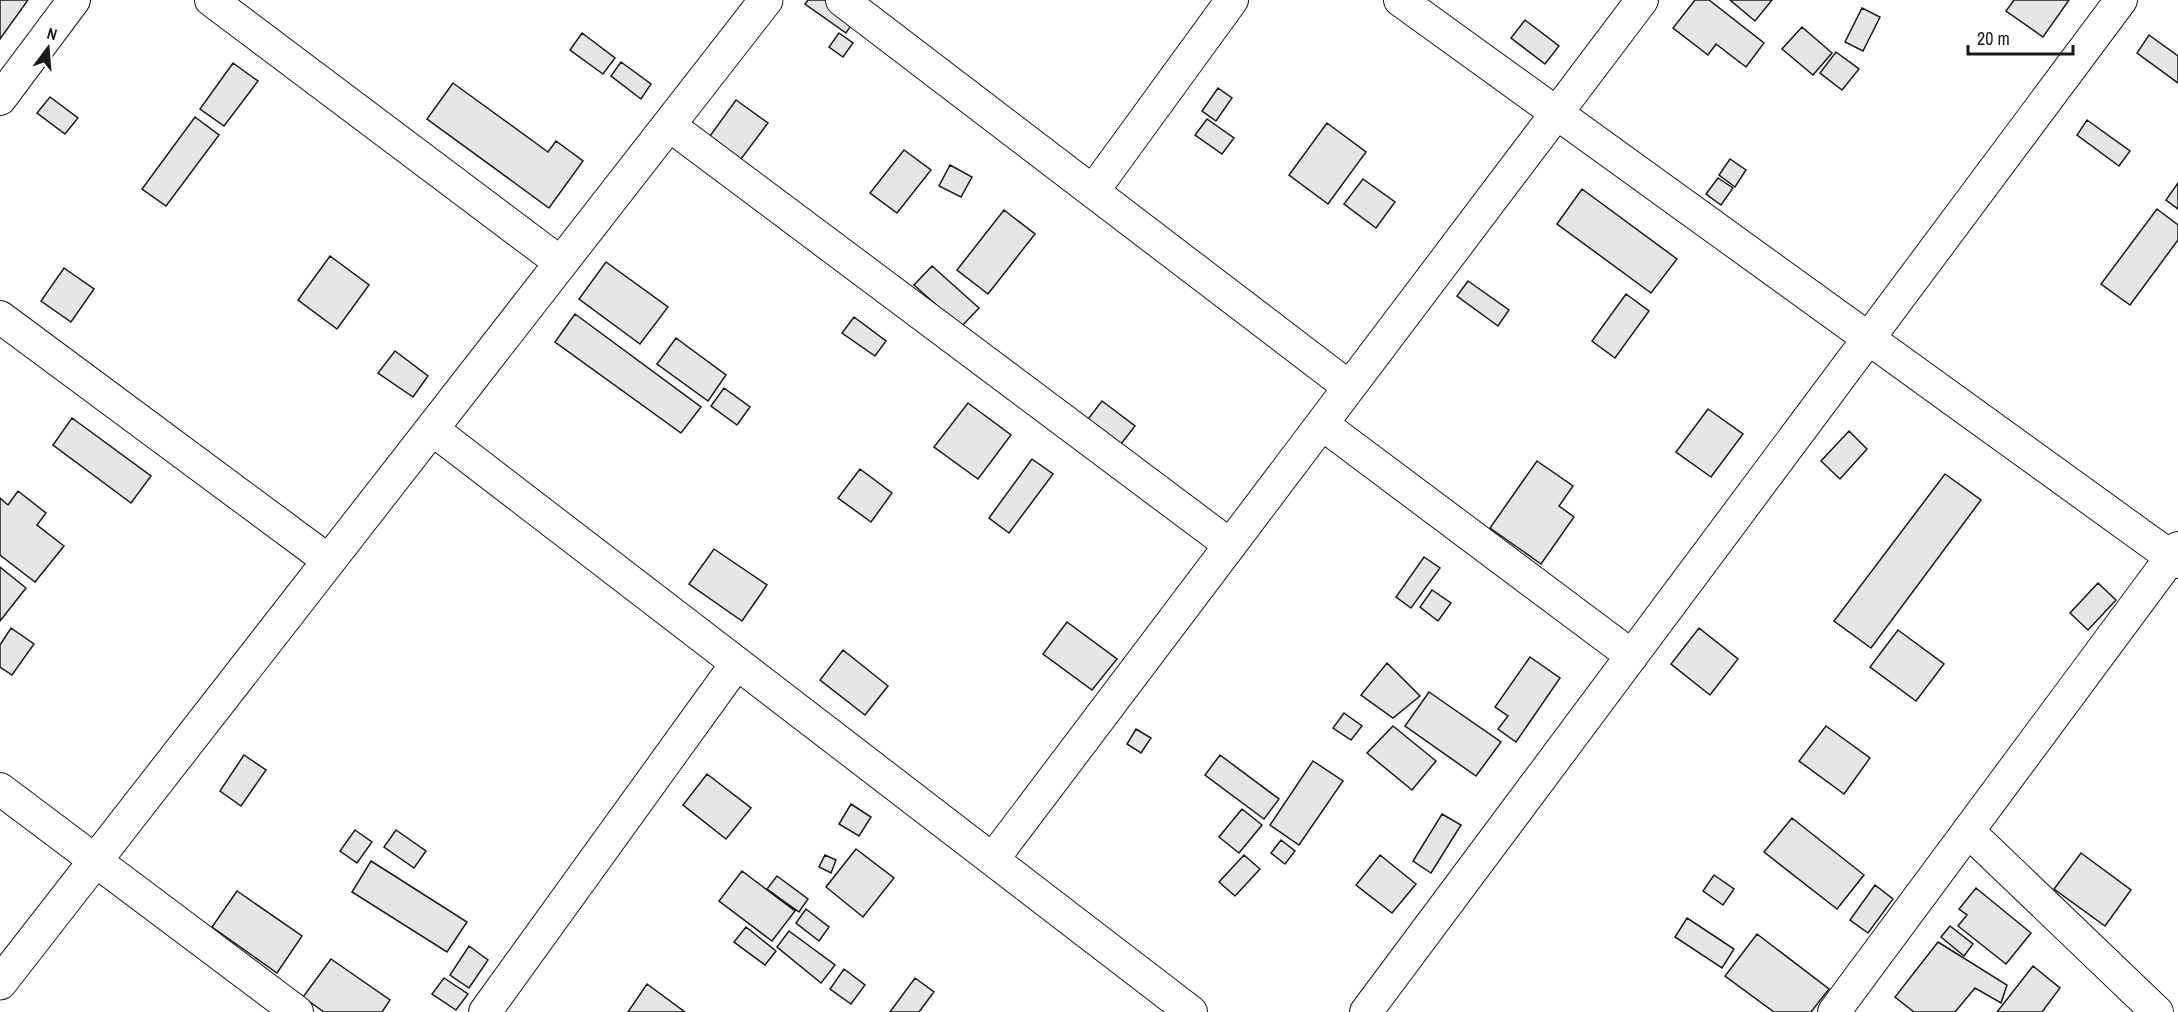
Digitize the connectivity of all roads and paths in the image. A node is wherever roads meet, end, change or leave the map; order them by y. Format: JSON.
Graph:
{"nodes":[{"id":1,"x":74,"y":0,"type":"edge"},
{"id":2,"x":211,"y":0,"type":"edge"},
{"id":3,"x":766,"y":0,"type":"edge"},
{"id":4,"x":842,"y":0,"type":"edge"},
{"id":5,"x":1232,"y":0,"type":"edge"},
{"id":6,"x":1400,"y":0,"type":"edge"},
{"id":7,"x":1642,"y":0,"type":"edge"},
{"id":8,"x":2121,"y":0,"type":"edge"},
{"id":9,"x":0,"y":99,"type":"edge"},
{"id":10,"x":1556,"y":113,"type":"junction"},
{"id":11,"x":669,"y":125,"type":"junction"},
{"id":12,"x":1093,"y":191,"type":"junction"},
{"id":13,"x":561,"y":263,"type":"junction"},
{"id":14,"x":0,"y":317,"type":"edge"},
{"id":15,"x":1868,"y":338,"type":"junction"},
{"id":16,"x":1349,"y":387,"type":"junction"},
{"id":17,"x":1322,"y":424,"type":"junction"},
{"id":18,"x":432,"y":429,"type":"junction"},
{"id":19,"x":1230,"y":545,"type":"junction"},
{"id":20,"x":2175,"y":555,"type":"edge"},
{"id":21,"x":329,"y":561,"type":"junction"},
{"id":22,"x":1632,"y":656,"type":"junction"},
{"id":23,"x":736,"y":663,"type":"junction"},
{"id":24,"x":0,"y":789,"type":"edge"},
{"id":25,"x":1968,"y":831,"type":"junction"},
{"id":26,"x":993,"y":859,"type":"junction"},
{"id":27,"x":96,"y":861,"type":"junction"},
{"id":28,"x":0,"y":983,"type":"edge"},
{"id":29,"x":297,"y":1012,"type":"edge"},
{"id":30,"x":485,"y":1012,"type":"edge"},
{"id":31,"x":1191,"y":1012,"type":"edge"},
{"id":32,"x":1366,"y":1012,"type":"edge"},
{"id":33,"x":1834,"y":1012,"type":"edge"},
{"id":34,"x":2157,"y":1012,"type":"edge"}],
"edges":[{"from":1,"to":9,"type":"street"},
{"from":2,"to":13,"type":"street"},
{"from":3,"to":11,"type":"street"},
{"from":4,"to":12,"type":"street"},
{"from":5,"to":12,"type":"street"},
{"from":6,"to":10,"type":"street"},
{"from":7,"to":10,"type":"street"},
{"from":8,"to":15,"type":"street"},
{"from":10,"to":15,"type":"street"},
{"from":10,"to":16,"type":"street"},
{"from":11,"to":13,"type":"street"},
{"from":11,"to":19,"type":"street"},
{"from":12,"to":16,"type":"street"},
{"from":13,"to":18,"type":"street"},
{"from":14,"to":21,"type":"street"},
{"from":15,"to":20,"type":"street"},
{"from":15,"to":22,"type":"street"},
{"from":16,"to":17,"type":"street"},
{"from":17,"to":19,"type":"street"},
{"from":17,"to":22,"type":"street"},
{"from":18,"to":21,"type":"street"},
{"from":18,"to":23,"type":"street"},
{"from":19,"to":26,"type":"street"},
{"from":20,"to":25,"type":"street"},
{"from":21,"to":27,"type":"street"},
{"from":22,"to":32,"type":"street"},
{"from":23,"to":26,"type":"street"},
{"from":23,"to":30,"type":"street"},
{"from":24,"to":27,"type":"street"},
{"from":25,"to":33,"type":"street"},
{"from":25,"to":34,"type":"street"},
{"from":26,"to":31,"type":"street"},
{"from":27,"to":28,"type":"street"},
{"from":27,"to":29,"type":"street"}]}
